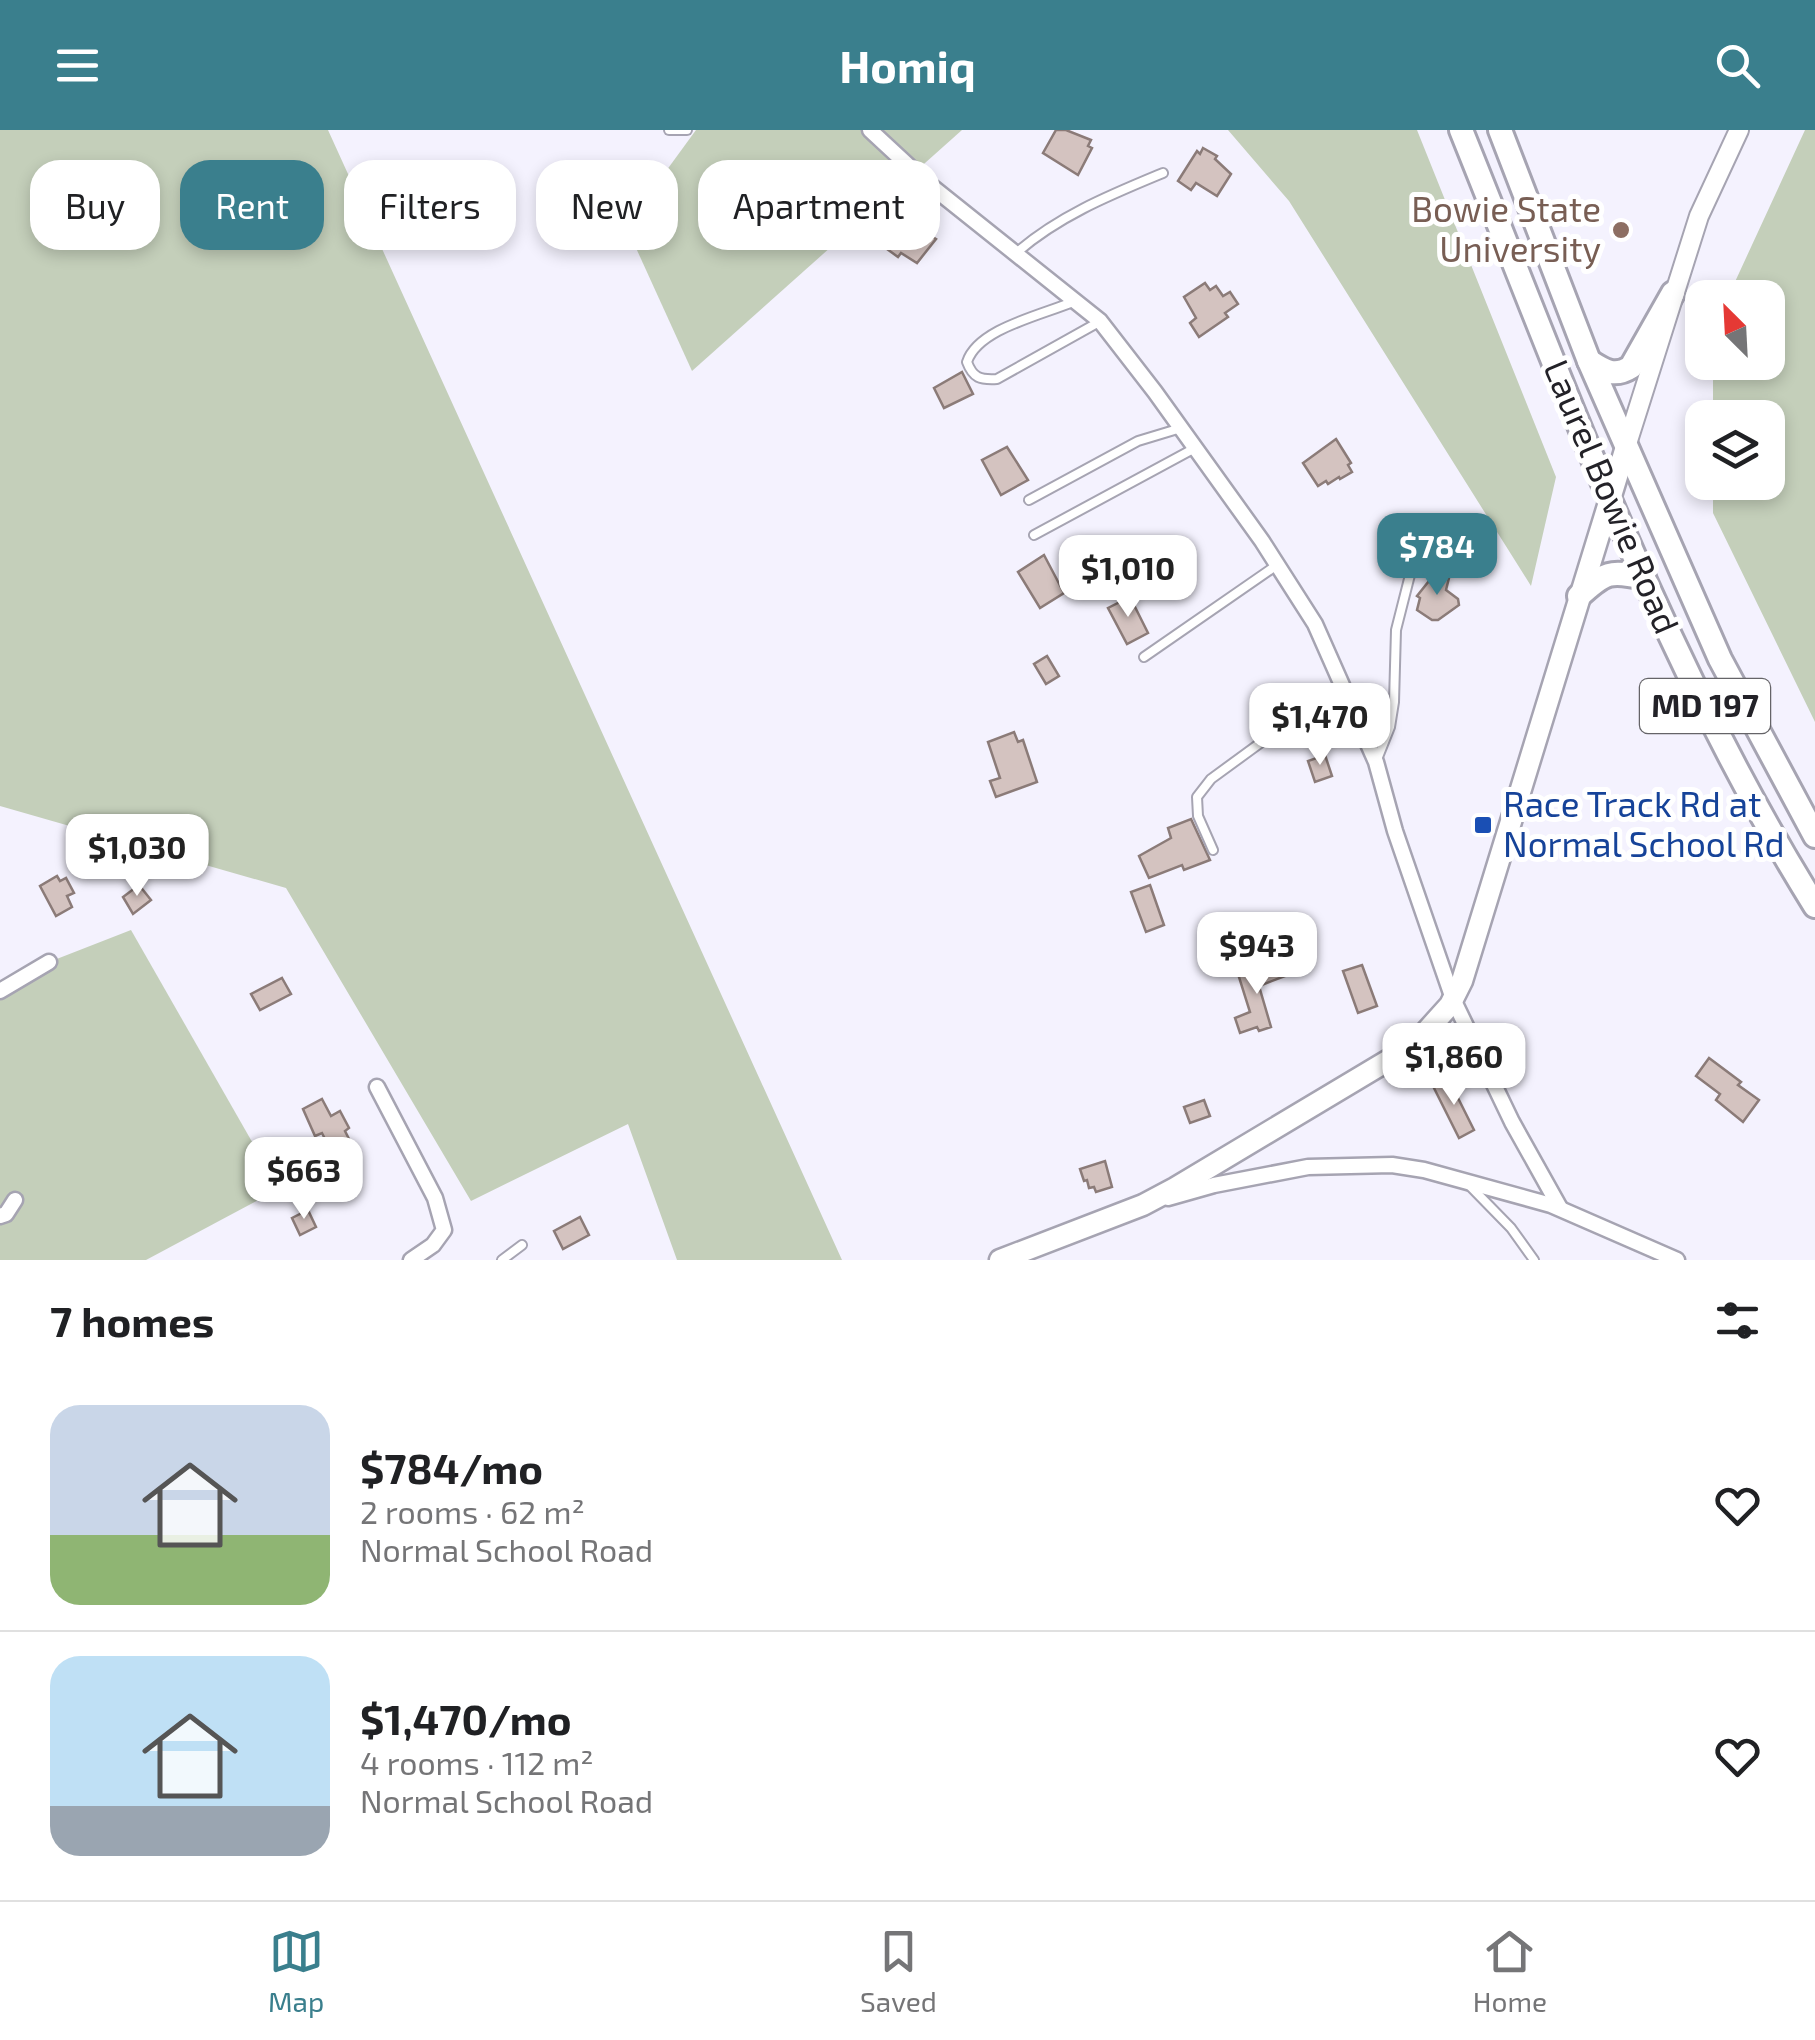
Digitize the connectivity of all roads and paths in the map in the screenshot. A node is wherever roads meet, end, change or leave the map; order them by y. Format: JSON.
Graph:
{"nodes":[{"id":1,"x":668,"y":130,"type":"edge"},
{"id":2,"x":687,"y":130,"type":"edge"},
{"id":3,"x":870,"y":130,"type":"edge"},
{"id":4,"x":1461,"y":130,"type":"edge"},
{"id":5,"x":1500,"y":130,"type":"edge"},
{"id":6,"x":1739,"y":130,"type":"edge"},
{"id":7,"x":1163,"y":173,"type":"dead end"},
{"id":8,"x":1015,"y":254,"type":"junction"},
{"id":9,"x":1673,"y":293,"type":"junction"},
{"id":10,"x":1075,"y":301,"type":"junction"},
{"id":11,"x":1100,"y":321,"type":"junction"},
{"id":12,"x":1588,"y":360,"type":"junction"},
{"id":13,"x":1181,"y":428,"type":"junction"},
{"id":14,"x":1626,"y":447,"type":"junction"},
{"id":15,"x":1195,"y":448,"type":"junction"},
{"id":16,"x":1609,"y":498,"type":"junction"},
{"id":17,"x":1029,"y":500,"type":"dead end"},
{"id":18,"x":1034,"y":535,"type":"dead end"},
{"id":19,"x":1277,"y":565,"type":"junction"},
{"id":20,"x":1412,"y":567,"type":"dead end"},
{"id":21,"x":1644,"y":578,"type":"junction"},
{"id":22,"x":1580,"y":596,"type":"junction"},
{"id":23,"x":1144,"y":657,"type":"dead end"},
{"id":24,"x":1341,"y":684,"type":"junction"},
{"id":25,"x":1376,"y":762,"type":"junction"},
{"id":26,"x":1815,"y":836,"type":"edge"},
{"id":27,"x":1213,"y":850,"type":"dead end"},
{"id":28,"x":1815,"y":906,"type":"edge"},
{"id":29,"x":49,"y":962,"type":"dead end"},
{"id":30,"x":0,"y":991,"type":"edge"},
{"id":31,"x":1453,"y":999,"type":"junction"},
{"id":32,"x":377,"y":1087,"type":"dead end"},
{"id":33,"x":1466,"y":1182,"type":"junction"},
{"id":34,"x":15,"y":1200,"type":"dead end"},
{"id":35,"x":1144,"y":1205,"type":"junction"},
{"id":36,"x":1556,"y":1207,"type":"junction"},
{"id":37,"x":0,"y":1216,"type":"edge"},
{"id":38,"x":522,"y":1245,"type":"dead end"},
{"id":39,"x":411,"y":1260,"type":"edge"},
{"id":40,"x":502,"y":1260,"type":"edge"},
{"id":41,"x":1000,"y":1260,"type":"edge"},
{"id":42,"x":1534,"y":1260,"type":"edge"},
{"id":43,"x":1677,"y":1260,"type":"edge"}],
"edges":[{"from":1,"to":2,"type":"lane"},
{"from":3,"to":8,"type":"street"},
{"from":4,"to":16,"type":"main road","name":"Laurel Bowie Road","number":"MD 197"},
{"from":5,"to":12,"type":"main road","name":"Laurel Bowie Road","number":"MD 197"},
{"from":6,"to":9,"type":"street"},
{"from":7,"to":8,"type":"lane"},
{"from":8,"to":10,"type":"street"},
{"from":9,"to":12,"type":"main road"},
{"from":9,"to":14,"type":"street"},
{"from":10,"to":11,"type":"street"},
{"from":10,"to":11,"type":"lane"},
{"from":11,"to":13,"type":"street"},
{"from":12,"to":14,"type":"main road","name":"Laurel Bowie Road","number":"MD 197"},
{"from":13,"to":15,"type":"street"},
{"from":13,"to":17,"type":"lane"},
{"from":14,"to":16,"type":"main road"},
{"from":14,"to":26,"type":"main road","name":"Laurel Bowie Road","number":"MD 197"},
{"from":15,"to":18,"type":"lane"},
{"from":15,"to":19,"type":"street"},
{"from":16,"to":21,"type":"main road","name":"Laurel Bowie Road","number":"MD 197"},
{"from":16,"to":22,"type":"main road"},
{"from":19,"to":23,"type":"lane"},
{"from":19,"to":24,"type":"street"},
{"from":20,"to":25,"type":"lane"},
{"from":21,"to":22,"type":"main road"},
{"from":21,"to":28,"type":"main road","name":"Laurel Bowie Road","number":"MD 197"},
{"from":22,"to":31,"type":"main road"},
{"from":24,"to":25,"type":"street"},
{"from":24,"to":27,"type":"lane"},
{"from":25,"to":31,"type":"street"},
{"from":29,"to":30,"type":"street"},
{"from":31,"to":35,"type":"main road"},
{"from":31,"to":36,"type":"street"},
{"from":32,"to":39,"type":"street"},
{"from":33,"to":35,"type":"street"},
{"from":33,"to":36,"type":"street"},
{"from":33,"to":42,"type":"lane"},
{"from":34,"to":37,"type":"street"},
{"from":35,"to":41,"type":"main road"},
{"from":36,"to":43,"type":"street"},
{"from":38,"to":40,"type":"lane"}]}
